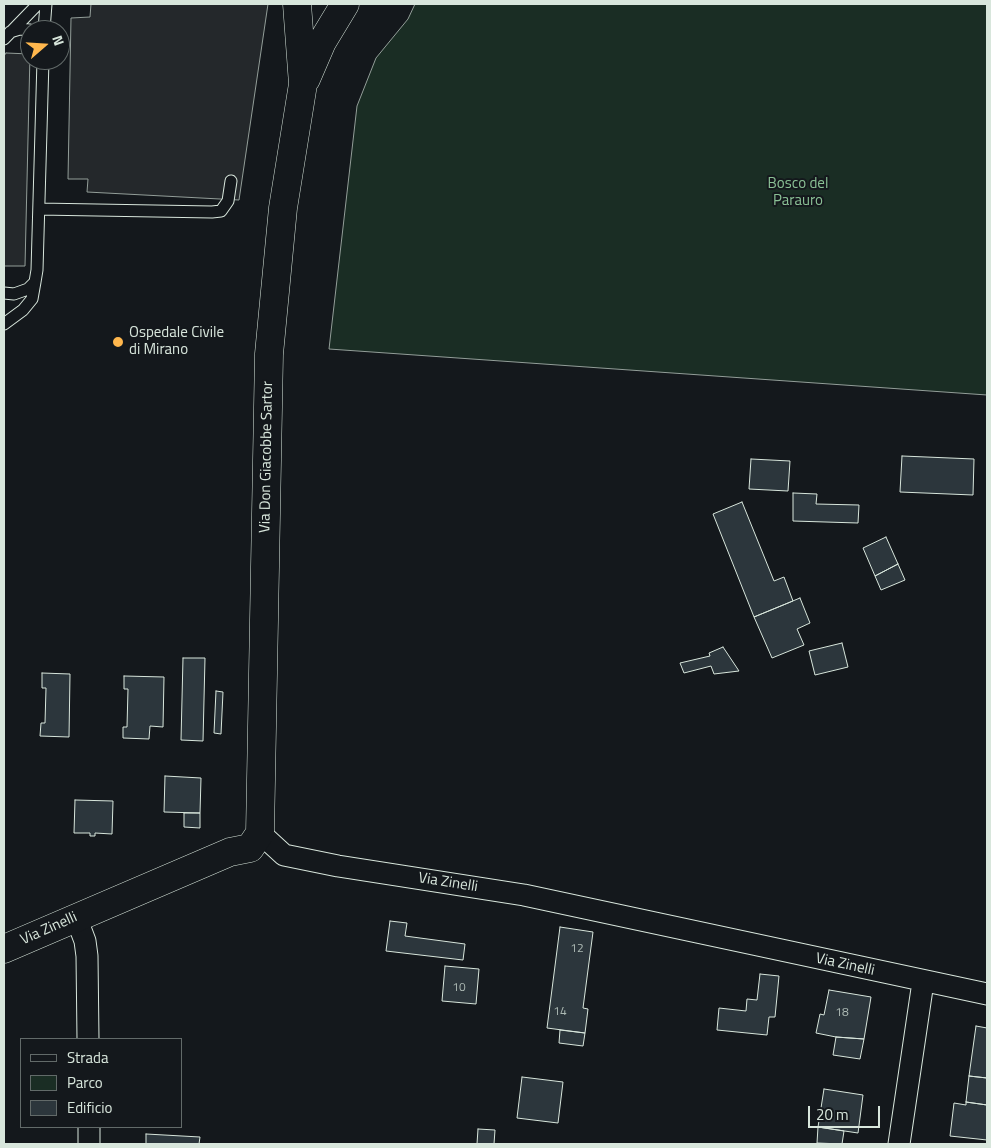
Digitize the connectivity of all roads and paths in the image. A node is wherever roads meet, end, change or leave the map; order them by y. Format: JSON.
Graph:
{"nodes":[{"id":1,"x":38,"y":4,"type":"edge"},
{"id":2,"x":46,"y":4,"type":"edge"},
{"id":3,"x":297,"y":4,"type":"edge"},
{"id":4,"x":345,"y":4,"type":"edge"},
{"id":5,"x":45,"y":20,"type":"edge"},
{"id":6,"x":20,"y":30,"type":"edge"},
{"id":7,"x":7,"y":36,"type":"edge"},
{"id":8,"x":43,"y":70,"type":"edge"},
{"id":9,"x":303,"y":84,"type":"junction"},
{"id":10,"x":231,"y":182,"type":"dead end"},
{"id":11,"x":39,"y":209,"type":"junction"},
{"id":12,"x":35,"y":282,"type":"junction"},
{"id":13,"x":4,"y":293,"type":"edge"},
{"id":14,"x":4,"y":324,"type":"edge"},
{"id":15,"x":260,"y":833,"type":"junction"},
{"id":16,"x":76,"y":917,"type":"junction"},
{"id":17,"x":4,"y":949,"type":"edge"},
{"id":18,"x":923,"y":982,"type":"junction"},
{"id":19,"x":987,"y":994,"type":"edge"},
{"id":20,"x":88,"y":1038,"type":"edge"},
{"id":21,"x":89,"y":1128,"type":"edge"},
{"id":22,"x":89,"y":1144,"type":"edge"},
{"id":23,"x":899,"y":1144,"type":"edge"}],
"edges":[{"from":1,"to":7,"type":"lane"},
{"from":2,"to":5,"type":"lane"},
{"from":3,"to":9,"type":"main road","name":"Via Don Giacobbe Sartor"},
{"from":4,"to":9,"type":"main road","name":"Via Don Giacobbe Sartor"},
{"from":6,"to":7,"type":"lane"},
{"from":8,"to":11,"type":"lane"},
{"from":9,"to":15,"type":"main road","name":"Via Don Giacobbe Sartor"},
{"from":10,"to":11,"type":"lane"},
{"from":11,"to":12,"type":"lane"},
{"from":12,"to":13,"type":"lane"},
{"from":12,"to":14,"type":"lane"},
{"from":15,"to":16,"type":"main road","name":"Via Zinelli"},
{"from":15,"to":18,"type":"street","name":"Via Zinelli"},
{"from":16,"to":17,"type":"main road","name":"Via Zinelli"},
{"from":16,"to":20,"type":"street"},
{"from":18,"to":19,"type":"street","name":"Via Zinelli"},
{"from":18,"to":23,"type":"street"},
{"from":21,"to":22,"type":"street"}]}
